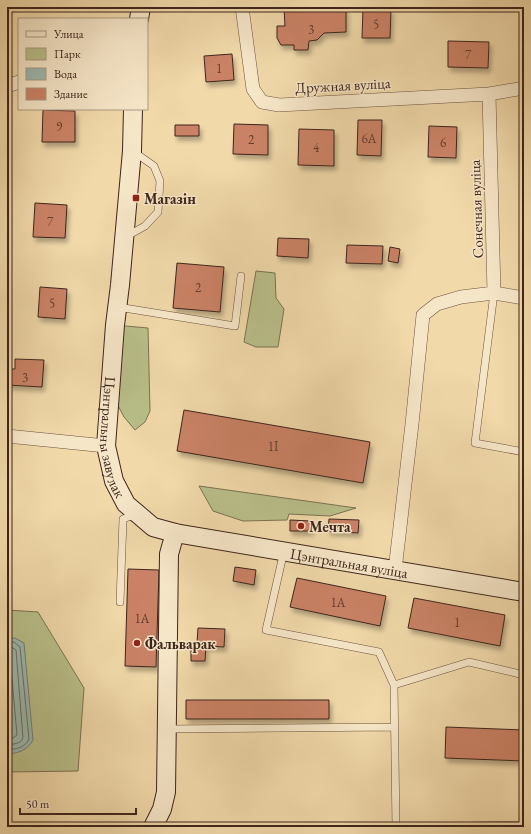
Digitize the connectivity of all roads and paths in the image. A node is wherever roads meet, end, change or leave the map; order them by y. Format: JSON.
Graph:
{"nodes":[{"id":1,"x":141,"y":7,"type":"edge"},
{"id":2,"x":242,"y":7,"type":"edge"},
{"id":3,"x":139,"y":18,"type":"edge"},
{"id":4,"x":18,"y":82,"type":"edge"},
{"id":5,"x":7,"y":86,"type":"edge"},
{"id":6,"x":524,"y":88,"type":"edge"},
{"id":7,"x":488,"y":94,"type":"junction"},
{"id":8,"x":134,"y":110,"type":"edge"},
{"id":9,"x":132,"y":151,"type":"junction"},
{"id":10,"x":125,"y":237,"type":"junction"},
{"id":11,"x":242,"y":276,"type":"dead end"},
{"id":12,"x":494,"y":293,"type":"junction"},
{"id":13,"x":524,"y":298,"type":"edge"},
{"id":14,"x":117,"y":307,"type":"junction"},
{"id":15,"x":7,"y":436,"type":"edge"},
{"id":16,"x":106,"y":446,"type":"junction"},
{"id":17,"x":524,"y":452,"type":"edge"},
{"id":18,"x":136,"y":514,"type":"junction"},
{"id":19,"x":175,"y":533,"type":"junction"},
{"id":20,"x":284,"y":551,"type":"junction"},
{"id":21,"x":395,"y":570,"type":"junction"},
{"id":22,"x":524,"y":592,"type":"edge"},
{"id":23,"x":120,"y":602,"type":"dead end"},
{"id":24,"x":524,"y":675,"type":"edge"},
{"id":25,"x":394,"y":685,"type":"junction"},
{"id":26,"x":394,"y":727,"type":"junction"},
{"id":27,"x":168,"y":729,"type":"junction"},
{"id":28,"x":524,"y":826,"type":"edge"},
{"id":29,"x":153,"y":827,"type":"edge"},
{"id":30,"x":396,"y":827,"type":"edge"},
{"id":31,"x":412,"y":827,"type":"edge"}],
"edges":[{"from":1,"to":3,"type":"street"},
{"from":2,"to":7,"type":"street","name":"Дружная вуліца"},
{"from":4,"to":5,"type":"street"},
{"from":6,"to":7,"type":"street","name":"Дружная вуліца"},
{"from":7,"to":12,"type":"street","name":"Сонечная вуліца"},
{"from":8,"to":9,"type":"street","name":"Цэнтральны завулак"},
{"from":9,"to":10,"type":"street","name":"Цэнтральны завулак"},
{"from":9,"to":10,"type":"lane"},
{"from":10,"to":14,"type":"street","name":"Цэнтральны завулак"},
{"from":11,"to":14,"type":"lane"},
{"from":12,"to":13,"type":"street"},
{"from":12,"to":17,"type":"lane"},
{"from":12,"to":21,"type":"street"},
{"from":14,"to":16,"type":"street","name":"Цэнтральны завулак"},
{"from":15,"to":16,"type":"street"},
{"from":16,"to":18,"type":"street","name":"Цэнтральны завулак"},
{"from":18,"to":19,"type":"street","name":"Цэнтральны завулак"},
{"from":18,"to":23,"type":"lane"},
{"from":19,"to":20,"type":"street","name":"Цэнтральная вуліца"},
{"from":19,"to":27,"type":"street"},
{"from":20,"to":21,"type":"street","name":"Цэнтральная вуліца"},
{"from":20,"to":25,"type":"lane"},
{"from":21,"to":22,"type":"street","name":"Цэнтральная вуліца"},
{"from":24,"to":25,"type":"lane"},
{"from":25,"to":26,"type":"lane"},
{"from":26,"to":27,"type":"lane"},
{"from":26,"to":30,"type":"lane"},
{"from":27,"to":29,"type":"street"},
{"from":28,"to":31,"type":"lane"}]}
